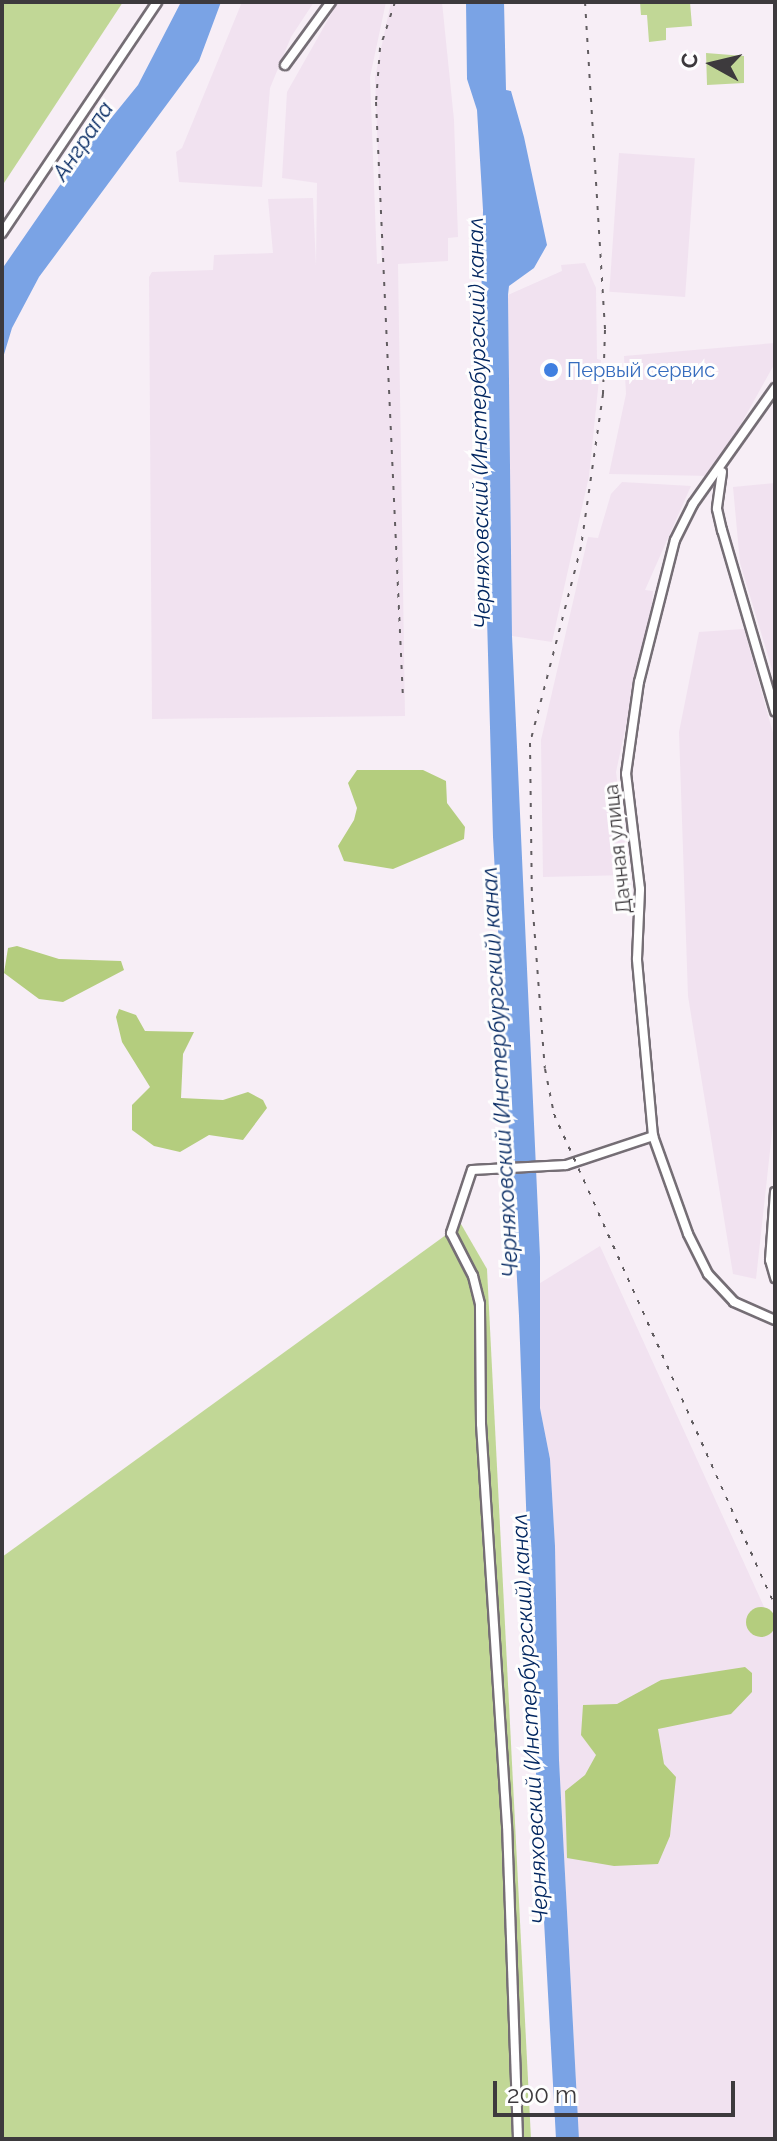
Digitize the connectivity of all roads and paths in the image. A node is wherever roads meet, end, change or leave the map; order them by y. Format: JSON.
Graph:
{"nodes":[{"id":1,"x":157,"y":2,"type":"edge"},
{"id":2,"x":331,"y":2,"type":"edge"},
{"id":3,"x":285,"y":65,"type":"dead end"},
{"id":4,"x":2,"y":233,"type":"edge"},
{"id":5,"x":775,"y":388,"type":"edge"},
{"id":6,"x":722,"y":470,"type":"junction"},
{"id":7,"x":775,"y":711,"type":"edge"},
{"id":8,"x":653,"y":1136,"type":"junction"},
{"id":9,"x":775,"y":1192,"type":"edge"},
{"id":10,"x":775,"y":1278,"type":"edge"},
{"id":11,"x":775,"y":1320,"type":"edge"},
{"id":12,"x":518,"y":2139,"type":"edge"}],
"edges":[{"from":1,"to":4,"type":"street"},
{"from":2,"to":3,"type":"street"},
{"from":5,"to":6,"type":"street","name":"Дачная улица"},
{"from":6,"to":7,"type":"street"},
{"from":6,"to":8,"type":"street","name":"Дачная улица"},
{"from":8,"to":11,"type":"street","name":"Дачная улица"},
{"from":8,"to":12,"type":"street"},
{"from":9,"to":10,"type":"street"}]}
